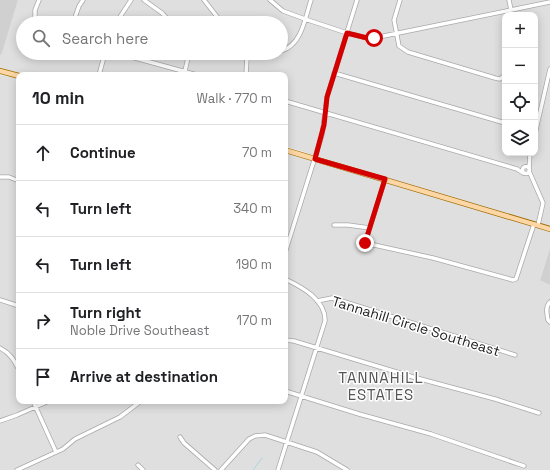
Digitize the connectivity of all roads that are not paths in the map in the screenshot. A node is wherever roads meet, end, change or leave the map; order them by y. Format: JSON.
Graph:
{"nodes":[{"id":1,"x":39,"y":0,"type":"edge"},
{"id":2,"x":83,"y":0,"type":"edge"},
{"id":3,"x":131,"y":0,"type":"edge"},
{"id":4,"x":144,"y":0,"type":"edge"},
{"id":5,"x":204,"y":0,"type":"edge"},
{"id":6,"x":270,"y":0,"type":"edge"},
{"id":7,"x":311,"y":0,"type":"edge"},
{"id":8,"x":357,"y":0,"type":"edge"},
{"id":9,"x":400,"y":0,"type":"edge"},
{"id":10,"x":509,"y":0,"type":"edge"},
{"id":11,"x":550,"y":2,"type":"edge"},
{"id":12,"x":512,"y":10,"type":"junction"},
{"id":13,"x":35,"y":16,"type":"edge"},
{"id":14,"x":75,"y":16,"type":"edge"},
{"id":15,"x":121,"y":16,"type":"edge"},
{"id":16,"x":165,"y":16,"type":"edge"},
{"id":17,"x":217,"y":16,"type":"edge"},
{"id":18,"x":305,"y":19,"type":"junction"},
{"id":19,"x":347,"y":33,"type":"junction"},
{"id":20,"x":396,"y":34,"type":"junction"},
{"id":21,"x":288,"y":48,"type":"edge"},
{"id":22,"x":103,"y":60,"type":"edge"},
{"id":23,"x":144,"y":60,"type":"edge"},
{"id":24,"x":187,"y":60,"type":"edge"},
{"id":25,"x":247,"y":60,"type":"edge"},
{"id":26,"x":550,"y":69,"type":"edge"},
{"id":27,"x":0,"y":71,"type":"edge"},
{"id":28,"x":185,"y":71,"type":"junction"},
{"id":29,"x":100,"y":72,"type":"edge"},
{"id":30,"x":188,"y":72,"type":"edge"},
{"id":31,"x":246,"y":72,"type":"edge"},
{"id":32,"x":334,"y":73,"type":"junction"},
{"id":33,"x":16,"y":75,"type":"edge"},
{"id":34,"x":502,"y":77,"type":"edge"},
{"id":35,"x":288,"y":102,"type":"edge"},
{"id":36,"x":325,"y":112,"type":"junction"},
{"id":37,"x":538,"y":120,"type":"edge"},
{"id":38,"x":502,"y":122,"type":"edge"},
{"id":39,"x":288,"y":151,"type":"edge"},
{"id":40,"x":530,"y":156,"type":"edge"},
{"id":41,"x":315,"y":159,"type":"junction"},
{"id":42,"x":526,"y":170,"type":"junction"},
{"id":43,"x":0,"y":177,"type":"edge"},
{"id":44,"x":385,"y":179,"type":"junction"},
{"id":45,"x":16,"y":180,"type":"edge"},
{"id":46,"x":536,"y":224,"type":"junction"},
{"id":47,"x":334,"y":225,"type":"dead end"},
{"id":48,"x":370,"y":228,"type":"junction"},
{"id":49,"x":550,"y":229,"type":"edge"},
{"id":50,"x":288,"y":244,"type":"edge"},
{"id":51,"x":288,"y":281,"type":"edge"},
{"id":52,"x":0,"y":300,"type":"edge"},
{"id":53,"x":317,"y":301,"type":"junction"},
{"id":54,"x":550,"y":302,"type":"edge"},
{"id":55,"x":16,"y":305,"type":"edge"},
{"id":56,"x":550,"y":322,"type":"edge"},
{"id":57,"x":288,"y":340,"type":"edge"},
{"id":58,"x":0,"y":348,"type":"edge"},
{"id":59,"x":317,"y":348,"type":"junction"},
{"id":60,"x":514,"y":355,"type":"dead end"},
{"id":61,"x":16,"y":363,"type":"edge"},
{"id":62,"x":288,"y":392,"type":"edge"},
{"id":63,"x":302,"y":396,"type":"junction"},
{"id":64,"x":34,"y":404,"type":"edge"},
{"id":65,"x":42,"y":404,"type":"edge"},
{"id":66,"x":137,"y":404,"type":"edge"},
{"id":67,"x":36,"y":407,"type":"junction"},
{"id":68,"x":539,"y":413,"type":"dead end"},
{"id":69,"x":0,"y":421,"type":"edge"},
{"id":70,"x":180,"y":437,"type":"dead end"},
{"id":71,"x":287,"y":442,"type":"junction"},
{"id":72,"x":56,"y":452,"type":"junction"},
{"id":73,"x":138,"y":466,"type":"dead end"},
{"id":74,"x":524,"y":466,"type":"dead end"},
{"id":75,"x":17,"y":470,"type":"edge"},
{"id":76,"x":143,"y":470,"type":"edge"},
{"id":77,"x":215,"y":470,"type":"edge"},
{"id":78,"x":221,"y":470,"type":"edge"},
{"id":79,"x":278,"y":470,"type":"edge"},
{"id":80,"x":347,"y":470,"type":"edge"}],
"edges":[{"from":1,"to":13,"type":"street"},
{"from":2,"to":14,"type":"street"},
{"from":3,"to":15,"type":"street"},
{"from":4,"to":16,"type":"street"},
{"from":5,"to":17,"type":"street"},
{"from":6,"to":18,"type":"street"},
{"from":7,"to":18,"type":"street"},
{"from":8,"to":19,"type":"street"},
{"from":9,"to":20,"type":"street"},
{"from":10,"to":12,"type":"street"},
{"from":11,"to":12,"type":"street"},
{"from":12,"to":20,"type":"street"},
{"from":18,"to":19,"type":"street"},
{"from":18,"to":21,"type":"street"},
{"from":19,"to":20,"type":"street"},
{"from":19,"to":32,"type":"street"},
{"from":20,"to":34,"type":"street"},
{"from":22,"to":29,"type":"street"},
{"from":23,"to":28,"type":"street"},
{"from":24,"to":28,"type":"street"},
{"from":25,"to":31,"type":"street"},
{"from":26,"to":37,"type":"street"},
{"from":27,"to":33,"type":"main road"},
{"from":28,"to":30,"type":"street"},
{"from":32,"to":36,"type":"street"},
{"from":32,"to":38,"type":"street"},
{"from":35,"to":36,"type":"street"},
{"from":36,"to":41,"type":"street"},
{"from":36,"to":42,"type":"street"},
{"from":39,"to":41,"type":"main road"},
{"from":40,"to":42,"type":"street"},
{"from":41,"to":44,"type":"main road"},
{"from":41,"to":50,"type":"street"},
{"from":42,"to":46,"type":"street"},
{"from":43,"to":45,"type":"street"},
{"from":44,"to":46,"type":"main road"},
{"from":44,"to":48,"type":"street"},
{"from":46,"to":48,"type":"street"},
{"from":46,"to":49,"type":"main road"},
{"from":47,"to":48,"type":"street"},
{"from":51,"to":53,"type":"street"},
{"from":52,"to":55,"type":"street"},
{"from":53,"to":59,"type":"street"},
{"from":53,"to":60,"type":"street","name":"Tannahill Circle Southeast"},
{"from":54,"to":56,"type":"street"},
{"from":57,"to":59,"type":"street"},
{"from":58,"to":61,"type":"street"},
{"from":59,"to":63,"type":"street"},
{"from":59,"to":68,"type":"street"},
{"from":62,"to":63,"type":"street"},
{"from":63,"to":71,"type":"street"},
{"from":63,"to":74,"type":"street"},
{"from":64,"to":67,"type":"street"},
{"from":65,"to":67,"type":"street"},
{"from":66,"to":72,"type":"street"},
{"from":67,"to":69,"type":"street"},
{"from":67,"to":72,"type":"street"},
{"from":70,"to":77,"type":"street"},
{"from":71,"to":78,"type":"street"},
{"from":71,"to":79,"type":"street"},
{"from":71,"to":80,"type":"street"},
{"from":72,"to":75,"type":"street"},
{"from":73,"to":76,"type":"street"}]}
